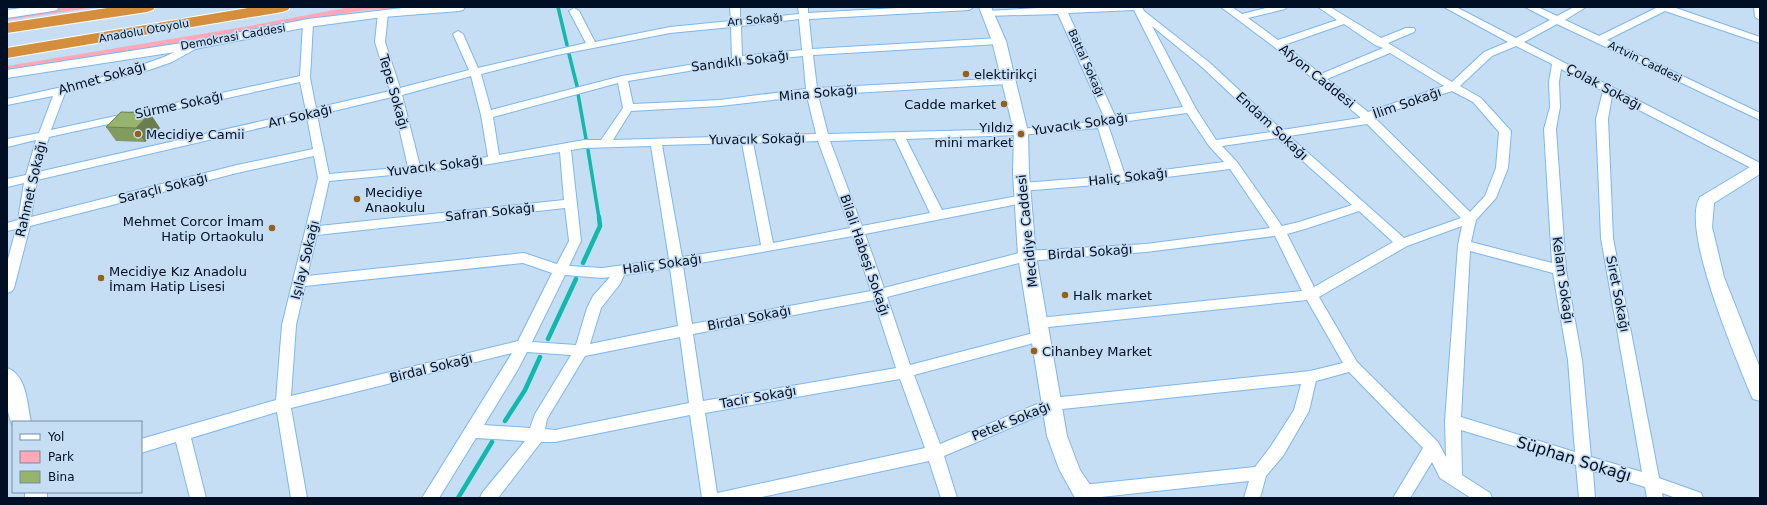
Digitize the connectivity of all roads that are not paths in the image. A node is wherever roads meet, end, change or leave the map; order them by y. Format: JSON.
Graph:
{"nodes":[{"id":1,"x":53,"y":7,"type":"edge"},
{"id":2,"x":147,"y":7,"type":"edge"},
{"id":3,"x":217,"y":7,"type":"edge"},
{"id":4,"x":282,"y":7,"type":"edge"},
{"id":5,"x":459,"y":7,"type":"edge"},
{"id":6,"x":734,"y":7,"type":"edge"},
{"id":7,"x":969,"y":7,"type":"edge"},
{"id":8,"x":1226,"y":7,"type":"edge"},
{"id":9,"x":1282,"y":7,"type":"edge"},
{"id":10,"x":1323,"y":7,"type":"edge"},
{"id":11,"x":1450,"y":7,"type":"edge"},
{"id":12,"x":1530,"y":7,"type":"edge"},
{"id":13,"x":1581,"y":7,"type":"edge"},
{"id":14,"x":1664,"y":7,"type":"edge"},
{"id":15,"x":1759,"y":7,"type":"edge"},
{"id":16,"x":931,"y":8,"type":"edge"},
{"id":17,"x":1138,"y":8,"type":"edge"},
{"id":18,"x":874,"y":9,"type":"edge"},
{"id":19,"x":1061,"y":9,"type":"edge"},
{"id":20,"x":987,"y":10,"type":"edge"},
{"id":21,"x":574,"y":11,"type":"dead end"},
{"id":22,"x":804,"y":11,"type":"edge"},
{"id":23,"x":383,"y":13,"type":"junction"},
{"id":24,"x":7,"y":14,"type":"edge"},
{"id":25,"x":1241,"y":17,"type":"junction"},
{"id":26,"x":1760,"y":17,"type":"edge"},
{"id":27,"x":1556,"y":19,"type":"junction"},
{"id":28,"x":1344,"y":20,"type":"junction"},
{"id":29,"x":734,"y":22,"type":"junction"},
{"id":30,"x":308,"y":23,"type":"junction"},
{"id":31,"x":7,"y":28,"type":"edge"},
{"id":32,"x":1410,"y":30,"type":"dead end"},
{"id":33,"x":458,"y":34,"type":"dead end"},
{"id":34,"x":7,"y":40,"type":"edge"},
{"id":35,"x":1599,"y":40,"type":"junction"},
{"id":36,"x":1760,"y":40,"type":"edge"},
{"id":37,"x":999,"y":41,"type":"junction"},
{"id":38,"x":1518,"y":41,"type":"junction"},
{"id":39,"x":1379,"y":42,"type":"junction"},
{"id":40,"x":68,"y":44,"type":"junction"},
{"id":41,"x":1277,"y":44,"type":"junction"},
{"id":42,"x":194,"y":45,"type":"junction"},
{"id":43,"x":592,"y":45,"type":"junction"},
{"id":44,"x":1390,"y":49,"type":"junction"},
{"id":45,"x":808,"y":52,"type":"junction"},
{"id":46,"x":7,"y":53,"type":"edge"},
{"id":47,"x":7,"y":59,"type":"edge"},
{"id":48,"x":738,"y":60,"type":"junction"},
{"id":49,"x":1557,"y":63,"type":"junction"},
{"id":50,"x":475,"y":72,"type":"junction"},
{"id":51,"x":7,"y":74,"type":"edge"},
{"id":52,"x":305,"y":78,"type":"junction"},
{"id":53,"x":1320,"y":78,"type":"junction"},
{"id":54,"x":622,"y":79,"type":"junction"},
{"id":55,"x":1008,"y":81,"type":"junction"},
{"id":56,"x":1452,"y":87,"type":"junction"},
{"id":57,"x":1608,"y":90,"type":"junction"},
{"id":58,"x":60,"y":91,"type":"junction"},
{"id":59,"x":812,"y":92,"type":"junction"},
{"id":60,"x":396,"y":93,"type":"junction"},
{"id":61,"x":7,"y":102,"type":"edge"},
{"id":62,"x":628,"y":108,"type":"junction"},
{"id":63,"x":1190,"y":109,"type":"junction"},
{"id":64,"x":312,"y":113,"type":"junction"},
{"id":65,"x":487,"y":115,"type":"junction"},
{"id":66,"x":1366,"y":116,"type":"junction"},
{"id":67,"x":1760,"y":117,"type":"edge"},
{"id":68,"x":1107,"y":122,"type":"junction"},
{"id":69,"x":1021,"y":132,"type":"junction"},
{"id":70,"x":1278,"y":133,"type":"junction"},
{"id":71,"x":44,"y":134,"type":"junction"},
{"id":72,"x":899,"y":135,"type":"junction"},
{"id":73,"x":823,"y":138,"type":"junction"},
{"id":74,"x":747,"y":140,"type":"junction"},
{"id":75,"x":656,"y":141,"type":"junction"},
{"id":76,"x":7,"y":143,"type":"edge"},
{"id":77,"x":604,"y":144,"type":"junction"},
{"id":78,"x":1213,"y":144,"type":"junction"},
{"id":79,"x":565,"y":147,"type":"junction"},
{"id":80,"x":319,"y":151,"type":"junction"},
{"id":81,"x":494,"y":159,"type":"junction"},
{"id":82,"x":1232,"y":165,"type":"junction"},
{"id":83,"x":1759,"y":167,"type":"edge"},
{"id":84,"x":415,"y":170,"type":"junction"},
{"id":85,"x":31,"y":177,"type":"junction"},
{"id":86,"x":324,"y":178,"type":"junction"},
{"id":87,"x":1120,"y":179,"type":"junction"},
{"id":88,"x":7,"y":183,"type":"edge"},
{"id":89,"x":1023,"y":193,"type":"junction"},
{"id":90,"x":571,"y":203,"type":"junction"},
{"id":91,"x":1361,"y":206,"type":"junction"},
{"id":92,"x":938,"y":216,"type":"junction"},
{"id":93,"x":1470,"y":219,"type":"junction"},
{"id":94,"x":24,"y":223,"type":"junction"},
{"id":95,"x":7,"y":227,"type":"edge"},
{"id":96,"x":312,"y":231,"type":"junction"},
{"id":97,"x":1279,"y":231,"type":"junction"},
{"id":98,"x":858,"y":232,"type":"junction"},
{"id":99,"x":1402,"y":242,"type":"junction"},
{"id":100,"x":1464,"y":244,"type":"junction"},
{"id":101,"x":768,"y":248,"type":"junction"},
{"id":102,"x":1028,"y":256,"type":"junction"},
{"id":103,"x":676,"y":263,"type":"junction"},
{"id":104,"x":9,"y":270,"type":"edge"},
{"id":105,"x":561,"y":270,"type":"junction"},
{"id":106,"x":1559,"y":270,"type":"junction"},
{"id":107,"x":618,"y":271,"type":"junction"},
{"id":108,"x":299,"y":282,"type":"junction"},
{"id":109,"x":7,"y":288,"type":"edge"},
{"id":110,"x":879,"y":294,"type":"junction"},
{"id":111,"x":1311,"y":295,"type":"junction"},
{"id":112,"x":1040,"y":329,"type":"junction"},
{"id":113,"x":686,"y":330,"type":"junction"},
{"id":114,"x":522,"y":347,"type":"junction"},
{"id":115,"x":581,"y":351,"type":"junction"},
{"id":116,"x":1352,"y":366,"type":"junction"},
{"id":117,"x":905,"y":372,"type":"junction"},
{"id":118,"x":7,"y":376,"type":"edge"},
{"id":119,"x":1310,"y":377,"type":"junction"},
{"id":120,"x":1759,"y":387,"type":"edge"},
{"id":121,"x":283,"y":404,"type":"junction"},
{"id":122,"x":1052,"y":404,"type":"junction"},
{"id":123,"x":697,"y":408,"type":"junction"},
{"id":124,"x":21,"y":421,"type":"edge"},
{"id":125,"x":1453,"y":421,"type":"junction"},
{"id":126,"x":472,"y":431,"type":"junction"},
{"id":127,"x":182,"y":433,"type":"junction"},
{"id":128,"x":536,"y":435,"type":"junction"},
{"id":129,"x":142,"y":446,"type":"edge"},
{"id":130,"x":1432,"y":447,"type":"junction"},
{"id":131,"x":935,"y":453,"type":"junction"},
{"id":132,"x":1585,"y":463,"type":"junction"},
{"id":133,"x":1259,"y":472,"type":"junction"},
{"id":134,"x":1454,"y":478,"type":"junction"},
{"id":135,"x":1652,"y":482,"type":"junction"},
{"id":136,"x":1085,"y":495,"type":"edge"},
{"id":137,"x":198,"y":498,"type":"edge"},
{"id":138,"x":299,"y":498,"type":"edge"},
{"id":139,"x":430,"y":498,"type":"edge"},
{"id":140,"x":488,"y":498,"type":"edge"},
{"id":141,"x":710,"y":498,"type":"edge"},
{"id":142,"x":723,"y":498,"type":"edge"},
{"id":143,"x":948,"y":498,"type":"edge"},
{"id":144,"x":1252,"y":498,"type":"edge"},
{"id":145,"x":1401,"y":498,"type":"edge"},
{"id":146,"x":1484,"y":498,"type":"edge"},
{"id":147,"x":1587,"y":498,"type":"edge"},
{"id":148,"x":1655,"y":498,"type":"edge"},
{"id":149,"x":1695,"y":498,"type":"edge"}],
"edges":[{"from":1,"to":24,"type":"street"},
{"from":2,"to":31,"type":"highway"},
{"from":3,"to":34,"type":"highway","name":"Anadolu Otoyolu"},
{"from":4,"to":40,"type":"highway","name":"Anadolu Otoyolu"},
{"from":5,"to":23,"type":"street","name":"Demokrasi Caddesi"},
{"from":6,"to":29,"type":"street"},
{"from":7,"to":16,"type":"street","name":"Arı Sokağı"},
{"from":8,"to":25,"type":"street","name":"Afyon Caddesi"},
{"from":9,"to":25,"type":"street"},
{"from":10,"to":28,"type":"street"},
{"from":11,"to":38,"type":"street","name":"Çolak Sokağı"},
{"from":12,"to":27,"type":"street","name":"Artvin Caddesi"},
{"from":13,"to":27,"type":"street","name":"İlim Sokağı"},
{"from":14,"to":35,"type":"street"},
{"from":14,"to":36,"type":"street"},
{"from":15,"to":26,"type":"street"},
{"from":16,"to":18,"type":"street","name":"Arı Sokağı"},
{"from":17,"to":19,"type":"street"},
{"from":17,"to":63,"type":"street"},
{"from":17,"to":70,"type":"street","name":"Endam Sokağı"},
{"from":18,"to":22,"type":"street","name":"Arı Sokağı"},
{"from":19,"to":20,"type":"street"},
{"from":19,"to":68,"type":"street","name":"Battal Sokağı"},
{"from":20,"to":37,"type":"street","name":"Mecidiye Caddesi"},
{"from":21,"to":43,"type":"street"},
{"from":22,"to":29,"type":"street","name":"Arı Sokağı"},
{"from":22,"to":45,"type":"street","name":"Bilali Habeşi Sokağı"},
{"from":23,"to":30,"type":"street","name":"Demokrasi Caddesi"},
{"from":23,"to":60,"type":"street","name":"Tepe Sokağı"},
{"from":25,"to":41,"type":"street","name":"Afyon Caddesi"},
{"from":27,"to":35,"type":"street","name":"Artvin Caddesi"},
{"from":27,"to":38,"type":"street","name":"İlim Sokağı"},
{"from":28,"to":39,"type":"street"},
{"from":28,"to":41,"type":"street"},
{"from":29,"to":43,"type":"street","name":"Arı Sokağı"},
{"from":29,"to":48,"type":"street"},
{"from":30,"to":42,"type":"street","name":"Demokrasi Caddesi"},
{"from":30,"to":52,"type":"street","name":"Işılay Sokağı"},
{"from":32,"to":39,"type":"street"},
{"from":33,"to":50,"type":"street"},
{"from":35,"to":67,"type":"street","name":"Artvin Caddesi"},
{"from":37,"to":45,"type":"street","name":"Sandıklı Sokağı"},
{"from":37,"to":55,"type":"street","name":"Mecidiye Caddesi"},
{"from":38,"to":49,"type":"street","name":"Çolak Sokağı"},
{"from":38,"to":56,"type":"street","name":"İlim Sokağı"},
{"from":39,"to":44,"type":"street"},
{"from":40,"to":46,"type":"highway","name":"Anadolu Otoyolu"},
{"from":40,"to":47,"type":"highway"},
{"from":41,"to":53,"type":"street","name":"Afyon Caddesi"},
{"from":42,"to":51,"type":"street","name":"Demokrasi Caddesi"},
{"from":42,"to":58,"type":"street","name":"Ahmet Sokağı"},
{"from":43,"to":50,"type":"street","name":"Arı Sokağı"},
{"from":44,"to":53,"type":"street"},
{"from":44,"to":56,"type":"street"},
{"from":45,"to":48,"type":"street","name":"Sandıklı Sokağı"},
{"from":45,"to":59,"type":"street","name":"Bilali Habeşi Sokağı"},
{"from":48,"to":54,"type":"street","name":"Sandıklı Sokağı"},
{"from":49,"to":57,"type":"street","name":"Çolak Sokağı"},
{"from":49,"to":106,"type":"street","name":"Kelam Sokağı"},
{"from":50,"to":60,"type":"street","name":"Arı Sokağı"},
{"from":50,"to":65,"type":"street"},
{"from":52,"to":64,"type":"street","name":"Işılay Sokağı"},
{"from":52,"to":71,"type":"street","name":"Sürme Sokağı"},
{"from":53,"to":66,"type":"street","name":"Afyon Caddesi"},
{"from":54,"to":62,"type":"street"},
{"from":54,"to":65,"type":"street","name":"Sandıklı Sokağı"},
{"from":55,"to":59,"type":"street","name":"Mina Sokağı"},
{"from":55,"to":69,"type":"street","name":"Mecidiye Caddesi"},
{"from":56,"to":66,"type":"street","name":"İlim Sokağı"},
{"from":56,"to":93,"type":"street"},
{"from":57,"to":83,"type":"street","name":"Çolak Sokağı"},
{"from":57,"to":135,"type":"street","name":"Siret Sokağı"},
{"from":58,"to":61,"type":"street","name":"Ahmet Sokağı"},
{"from":58,"to":71,"type":"street","name":"Rahmet Sokağı"},
{"from":59,"to":62,"type":"street","name":"Mina Sokağı"},
{"from":59,"to":73,"type":"street","name":"Bilali Habeşi Sokağı"},
{"from":60,"to":64,"type":"street","name":"Arı Sokağı"},
{"from":60,"to":84,"type":"street","name":"Tepe Sokağı"},
{"from":62,"to":77,"type":"street"},
{"from":63,"to":68,"type":"street","name":"Yuvacık Sokağı"},
{"from":63,"to":78,"type":"street"},
{"from":64,"to":80,"type":"street","name":"Işılay Sokağı"},
{"from":64,"to":85,"type":"street","name":"Arı Sokağı"},
{"from":65,"to":81,"type":"street"},
{"from":66,"to":70,"type":"street","name":"İlim Sokağı"},
{"from":66,"to":93,"type":"street","name":"Afyon Caddesi"},
{"from":68,"to":69,"type":"street","name":"Yuvacık Sokağı"},
{"from":68,"to":87,"type":"street","name":"Battal Sokağı"},
{"from":69,"to":72,"type":"street","name":"Yuvacık Sokağı"},
{"from":69,"to":89,"type":"street","name":"Mecidiye Caddesi"},
{"from":70,"to":78,"type":"street","name":"İlim Sokağı"},
{"from":70,"to":91,"type":"street","name":"Endam Sokağı"},
{"from":71,"to":76,"type":"street","name":"Sürme Sokağı"},
{"from":71,"to":85,"type":"street","name":"Rahmet Sokağı"},
{"from":72,"to":73,"type":"street","name":"Yuvacık Sokağı"},
{"from":72,"to":92,"type":"street"},
{"from":73,"to":74,"type":"street","name":"Yuvacık Sokağı"},
{"from":73,"to":98,"type":"street","name":"Bilali Habeşi Sokağı"},
{"from":74,"to":75,"type":"street","name":"Yuvacık Sokağı"},
{"from":74,"to":101,"type":"street"},
{"from":75,"to":77,"type":"street","name":"Yuvacık Sokağı"},
{"from":75,"to":103,"type":"street"},
{"from":77,"to":79,"type":"street","name":"Yuvacık Sokağı"},
{"from":78,"to":82,"type":"street"},
{"from":79,"to":81,"type":"street","name":"Yuvacık Sokağı"},
{"from":79,"to":90,"type":"street"},
{"from":80,"to":86,"type":"street","name":"Işılay Sokağı"},
{"from":80,"to":94,"type":"street","name":"Saraçlı Sokağı"},
{"from":81,"to":84,"type":"street","name":"Yuvacık Sokağı"},
{"from":82,"to":87,"type":"street","name":"Haliç Sokağı"},
{"from":82,"to":97,"type":"street"},
{"from":83,"to":120,"type":"street"},
{"from":84,"to":86,"type":"street","name":"Yuvacık Sokağı"},
{"from":85,"to":88,"type":"street","name":"Arı Sokağı"},
{"from":85,"to":94,"type":"street","name":"Rahmet Sokağı"},
{"from":86,"to":96,"type":"street","name":"Işılay Sokağı"},
{"from":87,"to":89,"type":"street","name":"Haliç Sokağı"},
{"from":89,"to":92,"type":"street","name":"Haliç Sokağı"},
{"from":89,"to":102,"type":"street","name":"Mecidiye Caddesi"},
{"from":90,"to":96,"type":"street","name":"Safran Sokağı"},
{"from":90,"to":105,"type":"street"},
{"from":91,"to":97,"type":"street","name":"Birdal Sokağı"},
{"from":91,"to":99,"type":"street","name":"Endam Sokağı"},
{"from":92,"to":98,"type":"street","name":"Haliç Sokağı"},
{"from":93,"to":99,"type":"street"},
{"from":93,"to":100,"type":"street"},
{"from":94,"to":95,"type":"street","name":"Saraçlı Sokağı"},
{"from":94,"to":104,"type":"street","name":"Rahmet Sokağı"},
{"from":96,"to":108,"type":"street","name":"Işılay Sokağı"},
{"from":97,"to":102,"type":"street","name":"Birdal Sokağı"},
{"from":97,"to":111,"type":"street"},
{"from":98,"to":101,"type":"street","name":"Haliç Sokağı"},
{"from":98,"to":110,"type":"street","name":"Bilali Habeşi Sokağı"},
{"from":99,"to":111,"type":"street"},
{"from":100,"to":106,"type":"street"},
{"from":100,"to":125,"type":"street"},
{"from":101,"to":103,"type":"street","name":"Haliç Sokağı"},
{"from":102,"to":110,"type":"street","name":"Birdal Sokağı"},
{"from":102,"to":112,"type":"street","name":"Mecidiye Caddesi"},
{"from":103,"to":107,"type":"street","name":"Haliç Sokağı"},
{"from":103,"to":113,"type":"street"},
{"from":104,"to":109,"type":"street","name":"Rahmet Sokağı"},
{"from":105,"to":107,"type":"street","name":"Haliç Sokağı"},
{"from":105,"to":108,"type":"street","name":"Haliç Sokağı"},
{"from":105,"to":114,"type":"street"},
{"from":106,"to":132,"type":"street","name":"Kelam Sokağı"},
{"from":107,"to":115,"type":"street"},
{"from":108,"to":121,"type":"street","name":"Işılay Sokağı"},
{"from":110,"to":113,"type":"street","name":"Birdal Sokağı"},
{"from":110,"to":117,"type":"street","name":"Bilali Habeşi Sokağı"},
{"from":111,"to":112,"type":"street","name":"Tacir Sokağı"},
{"from":111,"to":116,"type":"street"},
{"from":112,"to":117,"type":"street","name":"Tacir Sokağı"},
{"from":112,"to":122,"type":"street","name":"Mecidiye Caddesi"},
{"from":113,"to":115,"type":"street","name":"Birdal Sokağı"},
{"from":113,"to":123,"type":"street"},
{"from":114,"to":115,"type":"street","name":"Birdal Sokağı"},
{"from":114,"to":121,"type":"street","name":"Birdal Sokağı"},
{"from":114,"to":126,"type":"street"},
{"from":115,"to":128,"type":"street"},
{"from":116,"to":119,"type":"street","name":"Petek Sokağı"},
{"from":116,"to":130,"type":"street"},
{"from":117,"to":123,"type":"street","name":"Tacir Sokağı"},
{"from":117,"to":131,"type":"street","name":"Bilali Habeşi Sokağı"},
{"from":118,"to":124,"type":"street"},
{"from":119,"to":122,"type":"street","name":"Petek Sokağı"},
{"from":119,"to":133,"type":"street"},
{"from":121,"to":127,"type":"street","name":"Birdal Sokağı"},
{"from":121,"to":138,"type":"street","name":"Işılay Sokağı"},
{"from":122,"to":131,"type":"street","name":"Petek Sokağı"},
{"from":122,"to":136,"type":"street","name":"Mecidiye Caddesi"},
{"from":123,"to":128,"type":"street","name":"Tacir Sokağı"},
{"from":123,"to":141,"type":"street"},
{"from":125,"to":132,"type":"street","name":"Süphan Sokağı"},
{"from":125,"to":134,"type":"street"},
{"from":126,"to":128,"type":"street","name":"Tacir Sokağı"},
{"from":126,"to":139,"type":"street"},
{"from":127,"to":129,"type":"street","name":"Birdal Sokağı"},
{"from":127,"to":137,"type":"street"},
{"from":128,"to":140,"type":"street"},
{"from":130,"to":134,"type":"street"},
{"from":130,"to":145,"type":"street"},
{"from":131,"to":142,"type":"street","name":"Petek Sokağı"},
{"from":131,"to":143,"type":"street","name":"Bilali Habeşi Sokağı"},
{"from":132,"to":135,"type":"street","name":"Süphan Sokağı"},
{"from":132,"to":147,"type":"street","name":"Kelam Sokağı"},
{"from":133,"to":136,"type":"street"},
{"from":133,"to":144,"type":"street"},
{"from":134,"to":146,"type":"street"},
{"from":135,"to":148,"type":"street","name":"Siret Sokağı"},
{"from":135,"to":149,"type":"street","name":"Süphan Sokağı"}]}
